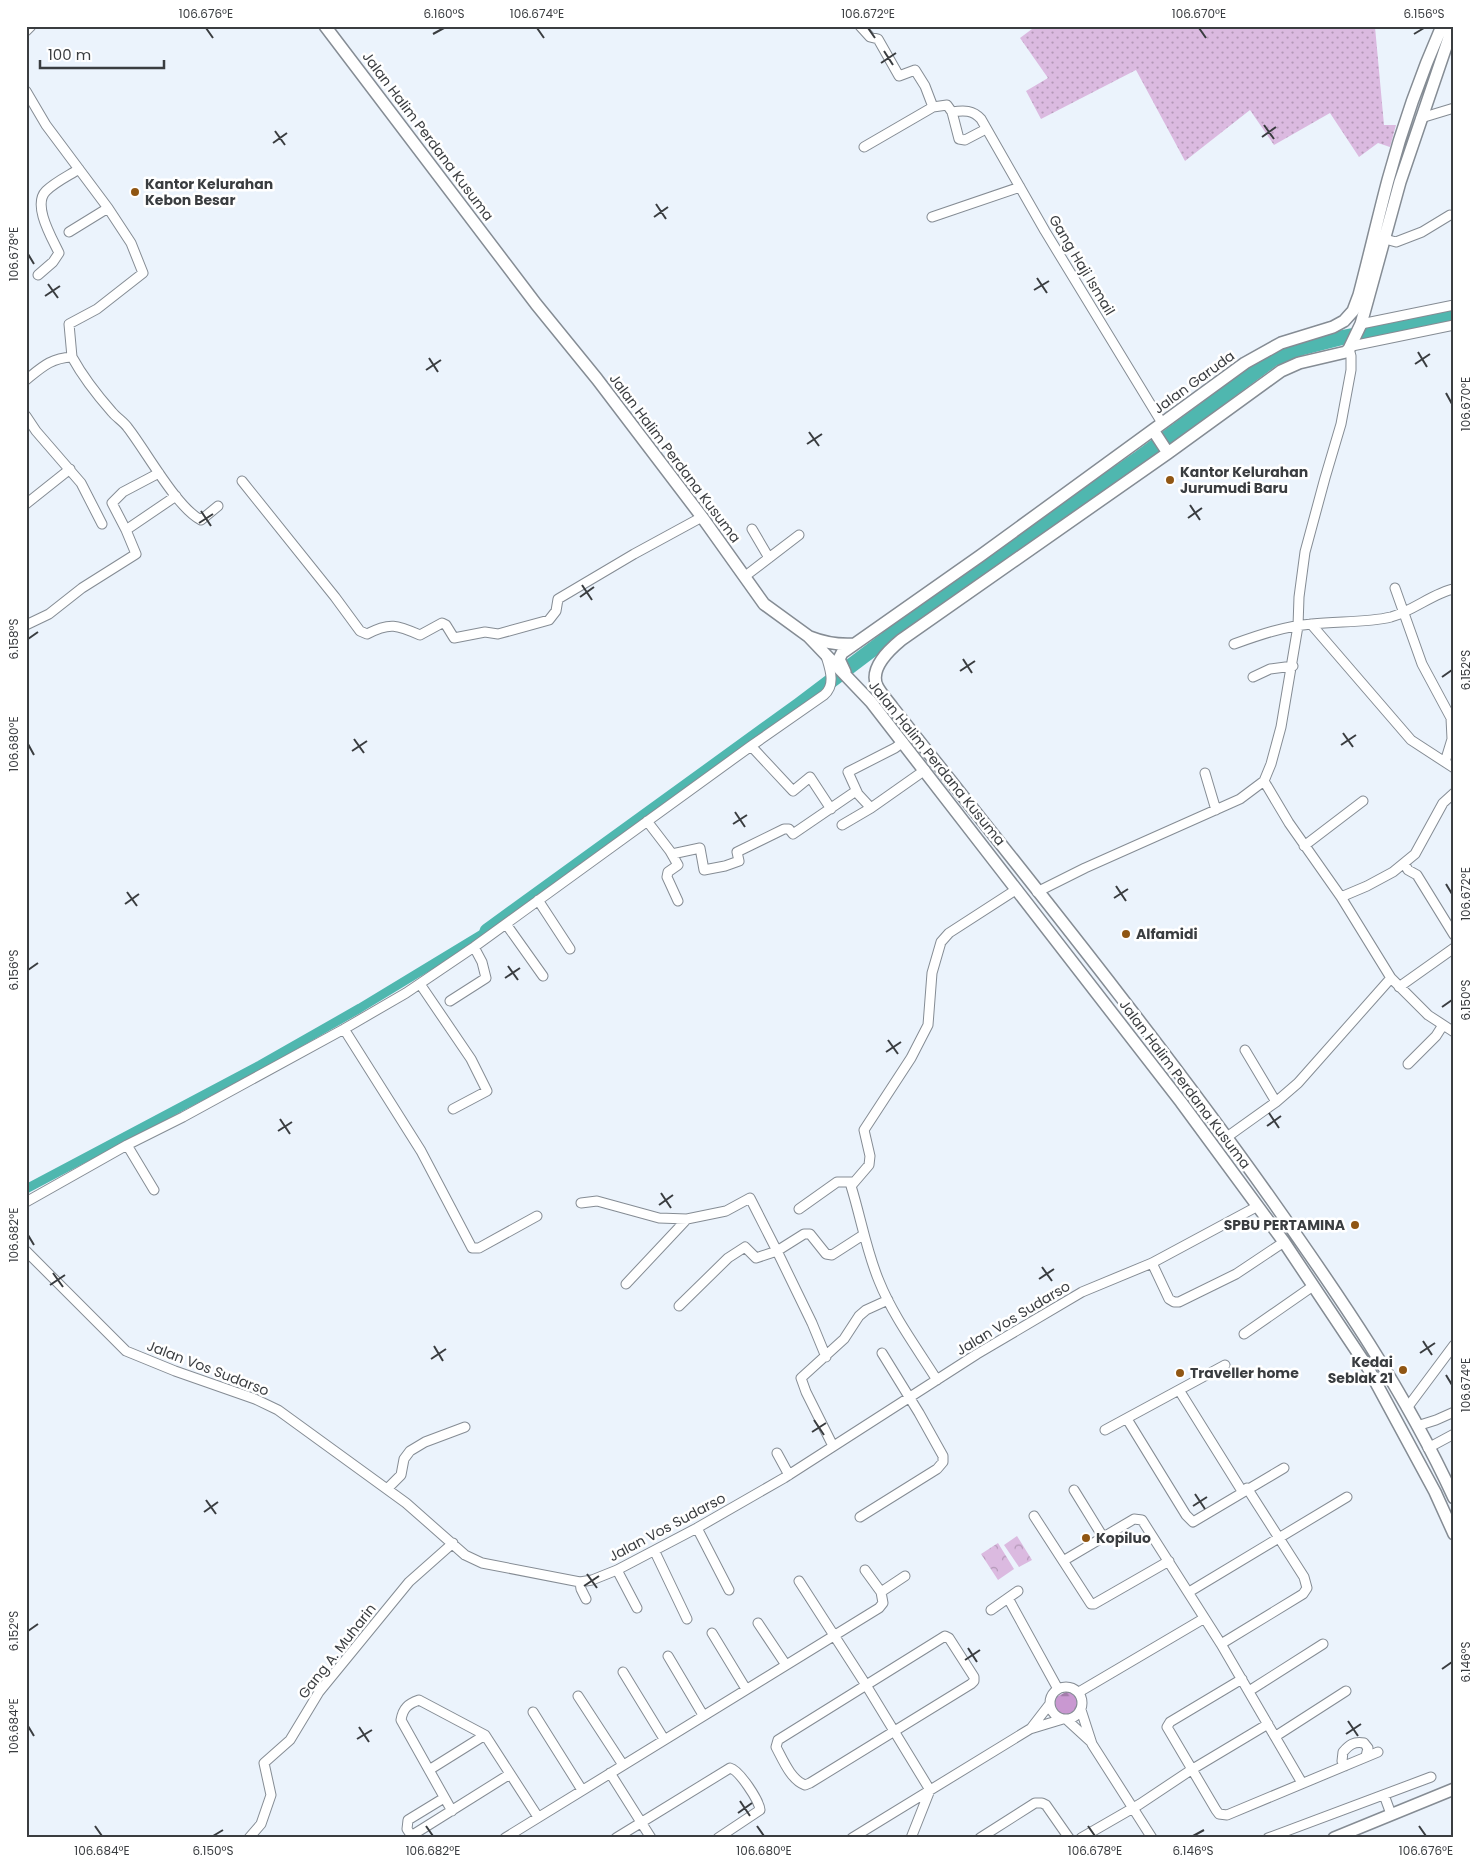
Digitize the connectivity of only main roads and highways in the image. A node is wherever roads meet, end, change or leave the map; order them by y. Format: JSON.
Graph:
{"nodes":[{"id":1,"x":325,"y":26,"type":"edge"},
{"id":2,"x":1442,"y":26,"type":"edge"},
{"id":3,"x":1453,"y":26,"type":"edge"},
{"id":4,"x":1155,"y":433,"type":"junction"},
{"id":5,"x":1167,"y":451,"type":"junction"},
{"id":6,"x":808,"y":636,"type":"junction"},
{"id":7,"x":854,"y":644,"type":"junction"},
{"id":8,"x":842,"y":673,"type":"junction"},
{"id":9,"x":1099,"y":970,"type":"junction"},
{"id":10,"x":1087,"y":980,"type":"junction"},
{"id":11,"x":1141,"y":1024,"type":"junction"},
{"id":12,"x":1128,"y":1034,"type":"junction"},
{"id":13,"x":1454,"y":1498,"type":"edge"},
{"id":14,"x":1454,"y":1534,"type":"edge"},
{"id":15,"x":1454,"y":1789,"type":"edge"},
{"id":16,"x":1334,"y":1838,"type":"edge"}],
"edges":[{"from":1,"to":6,"type":"main road","name":"Jalan Halim Perdana Kusuma"},
{"from":2,"to":4,"type":"main road","name":"Jalan Garuda"},
{"from":3,"to":5,"type":"main road"},
{"from":4,"to":5,"type":"main road"},
{"from":4,"to":7,"type":"main road","name":"Jalan Garuda"},
{"from":5,"to":9,"type":"main road","name":"Jalan Halim Perdana Kusuma"},
{"from":6,"to":7,"type":"main road"},
{"from":6,"to":8,"type":"main road","name":"Jalan Halim Perdana Kusuma"},
{"from":7,"to":8,"type":"main road","name":"Jalan Garuda"},
{"from":8,"to":10,"type":"main road","name":"Jalan Halim Perdana Kusuma"},
{"from":9,"to":10,"type":"main road"},
{"from":9,"to":11,"type":"main road","name":"Jalan Halim Perdana Kusuma"},
{"from":10,"to":12,"type":"main road","name":"Jalan Halim Perdana Kusuma"},
{"from":11,"to":12,"type":"main road"},
{"from":11,"to":13,"type":"main road","name":"Jalan Halim Perdana Kusuma"},
{"from":12,"to":14,"type":"main road","name":"Jalan Halim Perdana Kusuma"},
{"from":15,"to":16,"type":"main road"}]}
